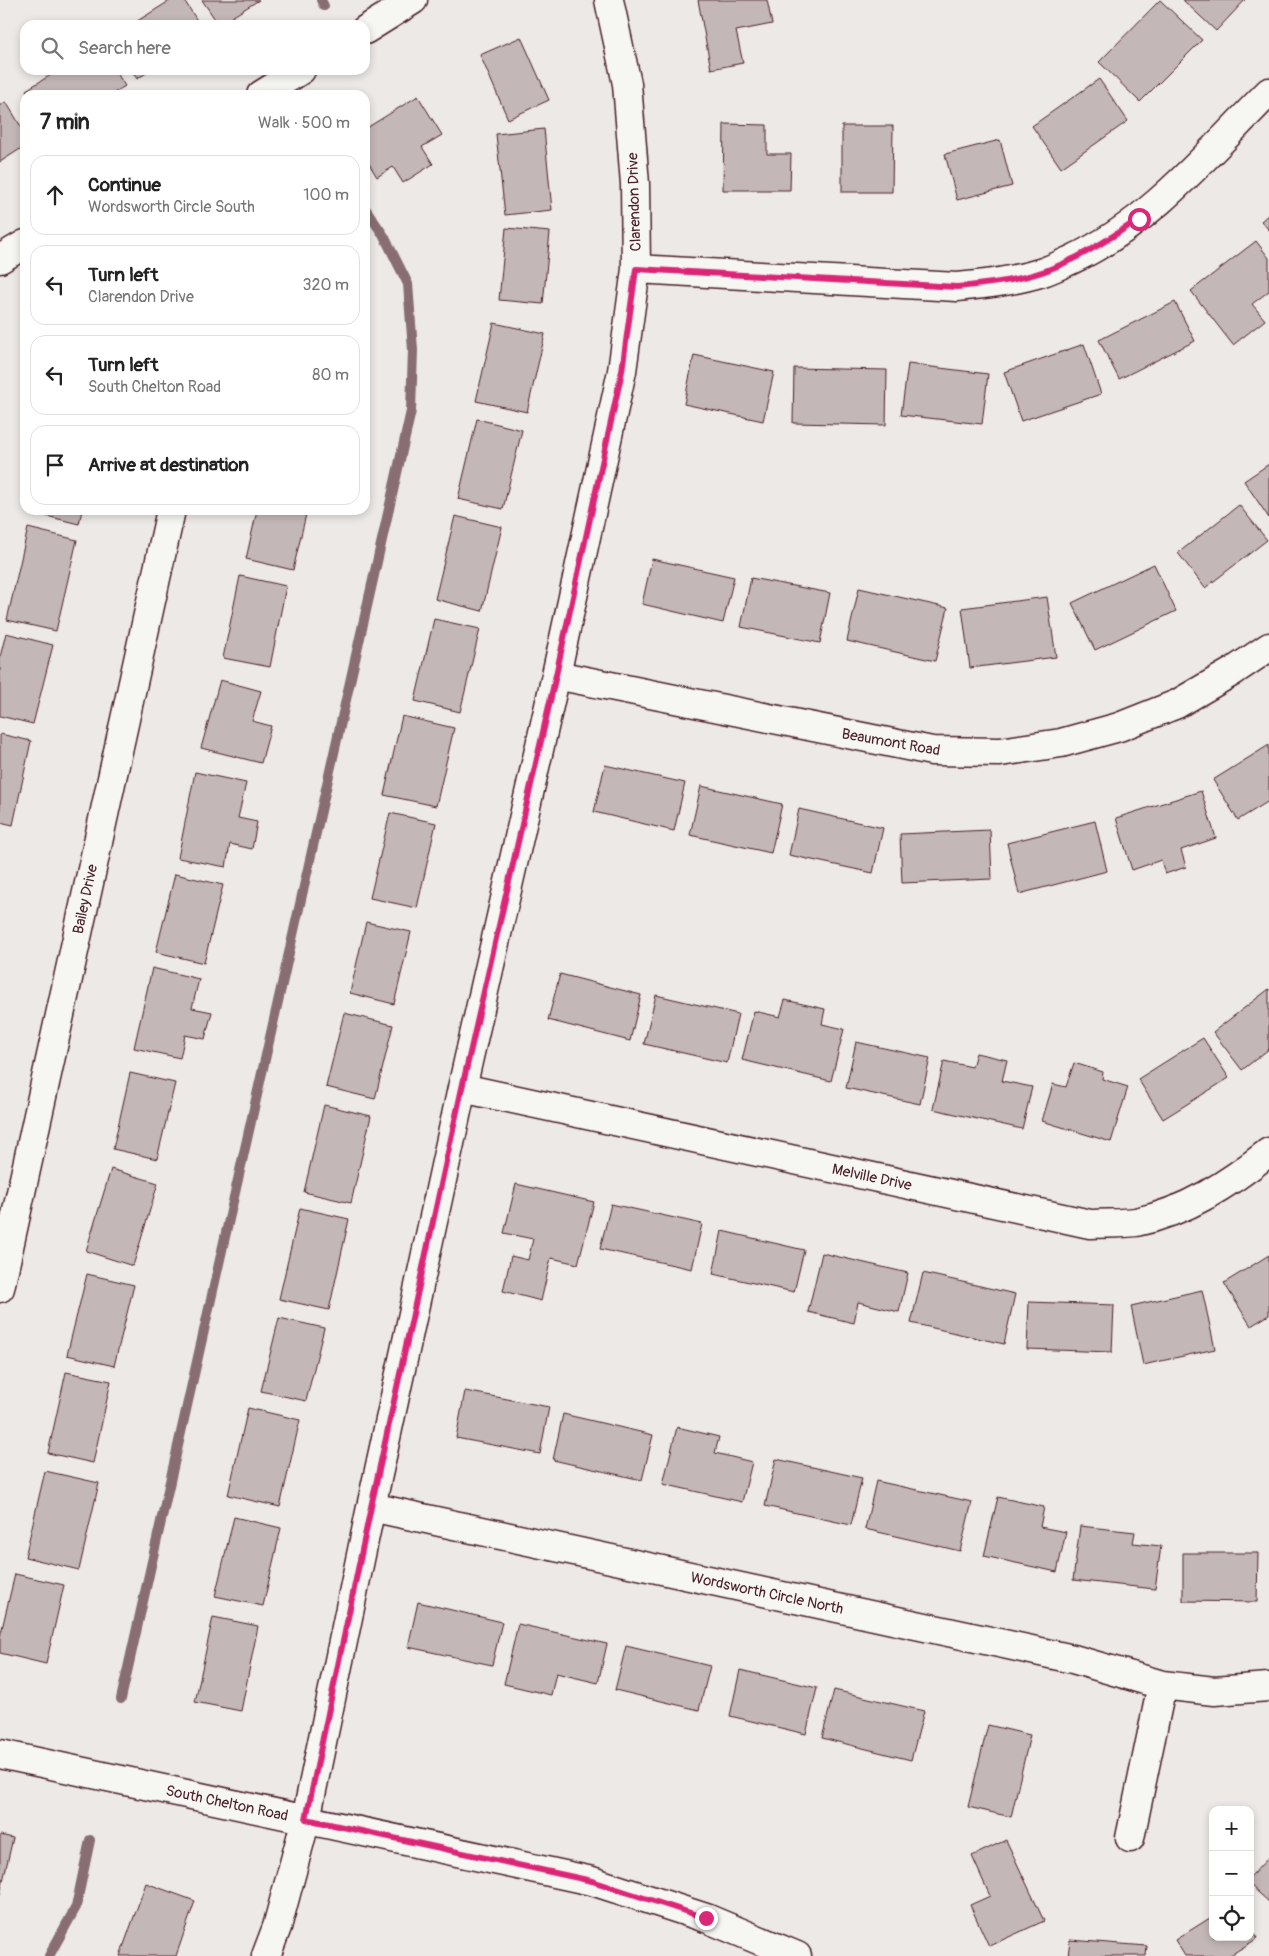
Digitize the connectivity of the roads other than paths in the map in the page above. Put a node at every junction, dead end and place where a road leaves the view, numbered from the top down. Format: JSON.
{"nodes":[{"id":1,"x":413,"y":0,"type":"edge"},
{"id":2,"x":609,"y":0,"type":"edge"},
{"id":3,"x":370,"y":27,"type":"edge"},
{"id":4,"x":293,"y":75,"type":"edge"},
{"id":5,"x":269,"y":90,"type":"edge"},
{"id":6,"x":1269,"y":92,"type":"edge"},
{"id":7,"x":20,"y":247,"type":"edge"},
{"id":8,"x":0,"y":260,"type":"edge"},
{"id":9,"x":636,"y":269,"type":"junction"},
{"id":10,"x":170,"y":515,"type":"edge"},
{"id":11,"x":1269,"y":647,"type":"edge"},
{"id":12,"x":556,"y":675,"type":"junction"},
{"id":13,"x":462,"y":1088,"type":"junction"},
{"id":14,"x":1269,"y":1152,"type":"edge"},
{"id":15,"x":0,"y":1288,"type":"edge"},
{"id":16,"x":371,"y":1507,"type":"junction"},
{"id":17,"x":1162,"y":1685,"type":"junction"},
{"id":18,"x":1269,"y":1687,"type":"edge"},
{"id":19,"x":0,"y":1754,"type":"edge"},
{"id":20,"x":306,"y":1819,"type":"junction"},
{"id":21,"x":1130,"y":1838,"type":"dead end"},
{"id":22,"x":266,"y":1956,"type":"edge"},
{"id":23,"x":797,"y":1956,"type":"edge"}],
"edges":[{"from":1,"to":3,"type":"street"},
{"from":2,"to":9,"type":"street","name":"Clarendon Drive"},
{"from":4,"to":5,"type":"street"},
{"from":6,"to":9,"type":"street"},
{"from":7,"to":8,"type":"street"},
{"from":9,"to":12,"type":"street","name":"Clarendon Drive"},
{"from":10,"to":15,"type":"street","name":"Bailey Drive"},
{"from":11,"to":12,"type":"street","name":"Beaumont Road"},
{"from":12,"to":13,"type":"street","name":"Clarendon Drive"},
{"from":13,"to":14,"type":"street","name":"Melville Drive"},
{"from":13,"to":16,"type":"street","name":"Clarendon Drive"},
{"from":16,"to":17,"type":"street","name":"Wordsworth Circle North"},
{"from":16,"to":20,"type":"street","name":"Clarendon Drive"},
{"from":17,"to":18,"type":"street","name":"Wordsworth Circle North"},
{"from":17,"to":21,"type":"street"},
{"from":19,"to":20,"type":"street","name":"South Chelton Road"},
{"from":20,"to":22,"type":"street","name":"Clarendon Drive"},
{"from":20,"to":23,"type":"street","name":"South Chelton Road"}]}
